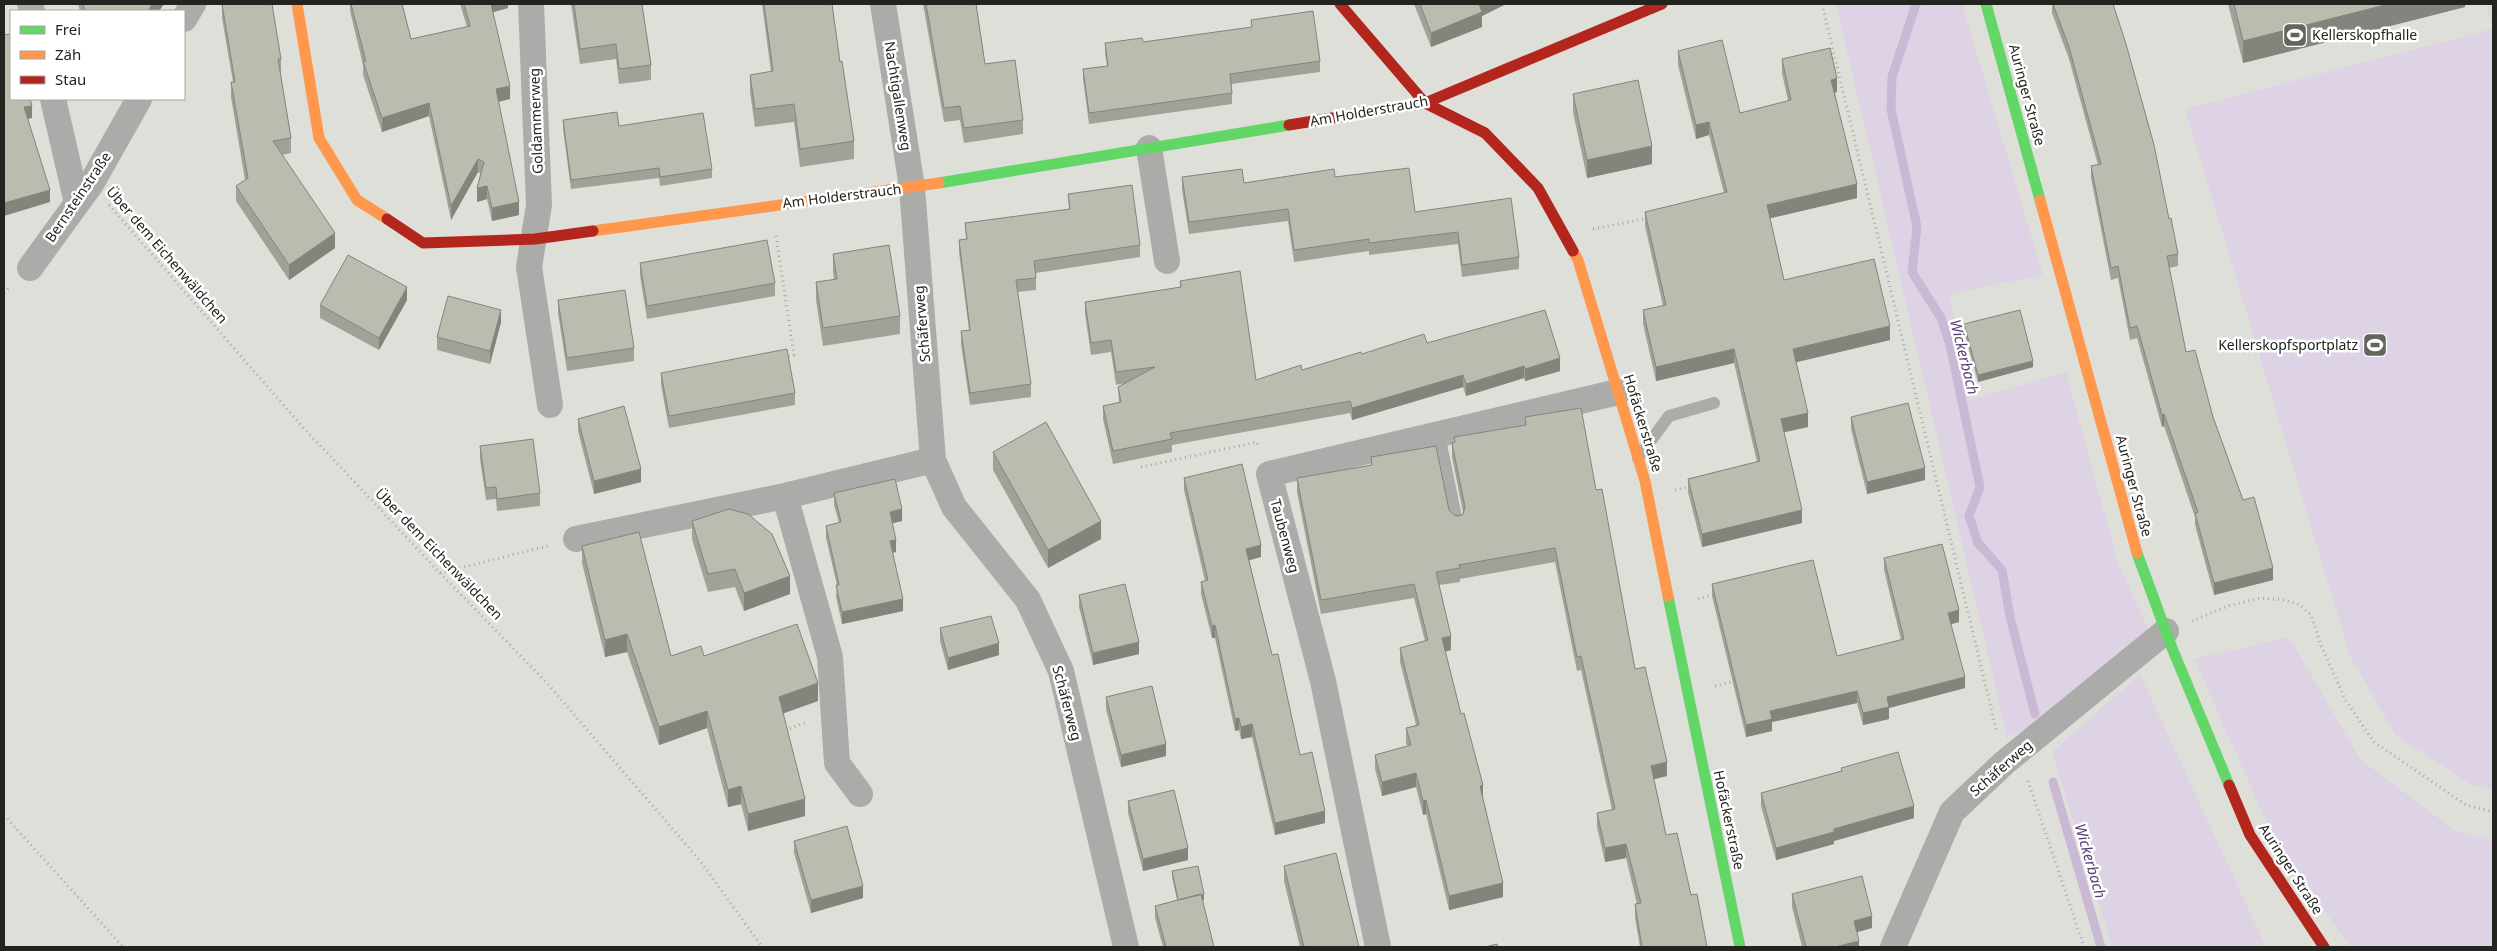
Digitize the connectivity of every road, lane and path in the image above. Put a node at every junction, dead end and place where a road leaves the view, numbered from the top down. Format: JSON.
{"nodes":[{"id":1,"x":192,"y":4,"type":"edge"},
{"id":2,"x":297,"y":4,"type":"edge"},
{"id":3,"x":531,"y":4,"type":"edge"},
{"id":4,"x":883,"y":4,"type":"edge"},
{"id":5,"x":1340,"y":4,"type":"edge"},
{"id":6,"x":1662,"y":4,"type":"edge"},
{"id":7,"x":1822,"y":4,"type":"edge"},
{"id":8,"x":1986,"y":4,"type":"edge"},
{"id":9,"x":185,"y":17,"type":"edge"},
{"id":10,"x":52,"y":100,"type":"edge"},
{"id":11,"x":138,"y":100,"type":"edge"},
{"id":12,"x":1425,"y":103,"type":"junction"},
{"id":13,"x":1149,"y":148,"type":"junction"},
{"id":14,"x":912,"y":188,"type":"junction"},
{"id":15,"x":84,"y":193,"type":"junction"},
{"id":16,"x":772,"y":205,"type":"junction"},
{"id":17,"x":1657,"y":216,"type":"edge"},
{"id":18,"x":1563,"y":235,"type":"junction"},
{"id":19,"x":534,"y":239,"type":"junction"},
{"id":20,"x":1167,"y":261,"type":"dead end"},
{"id":21,"x":30,"y":268,"type":"dead end"},
{"id":22,"x":784,"y":357,"type":"edge"},
{"id":23,"x":1618,"y":392,"type":"junction"},
{"id":24,"x":1714,"y":403,"type":"dead end"},
{"id":25,"x":550,"y":404,"type":"dead end"},
{"id":26,"x":1439,"y":434,"type":"junction"},
{"id":27,"x":1256,"y":442,"type":"dead end"},
{"id":28,"x":1638,"y":458,"type":"junction"},
{"id":29,"x":933,"y":460,"type":"junction"},
{"id":30,"x":1140,"y":467,"type":"dead end"},
{"id":31,"x":1694,"y":486,"type":"edge"},
{"id":32,"x":784,"y":496,"type":"junction"},
{"id":33,"x":1648,"y":496,"type":"junction"},
{"id":34,"x":1458,"y":522,"type":"edge"},
{"id":35,"x":576,"y":539,"type":"joint"},
{"id":36,"x":440,"y":573,"type":"junction"},
{"id":37,"x":1717,"y":593,"type":"edge"},
{"id":38,"x":1670,"y":606,"type":"junction"},
{"id":39,"x":2166,"y":631,"type":"junction"},
{"id":40,"x":1744,"y":680,"type":"edge"},
{"id":41,"x":1688,"y":693,"type":"junction"},
{"id":42,"x":834,"y":713,"type":"junction"},
{"id":43,"x":778,"y":732,"type":"edge"},
{"id":44,"x":2011,"y":757,"type":"junction"},
{"id":45,"x":860,"y":794,"type":"dead end"},
{"id":46,"x":2493,"y":812,"type":"edge"},
{"id":47,"x":4,"y":815,"type":"edge"},
{"id":48,"x":123,"y":947,"type":"edge"},
{"id":49,"x":762,"y":947,"type":"edge"},
{"id":50,"x":1126,"y":947,"type":"edge"},
{"id":51,"x":1378,"y":947,"type":"edge"},
{"id":52,"x":1740,"y":947,"type":"edge"},
{"id":53,"x":1893,"y":947,"type":"edge"},
{"id":54,"x":2084,"y":947,"type":"edge"},
{"id":55,"x":2324,"y":947,"type":"edge"}],
"edges":[{"from":1,"to":9,"type":"street"},
{"from":2,"to":19,"type":"street","name":"Am Holderstrauch"},
{"from":3,"to":19,"type":"street","name":"Goldammerweg"},
{"from":4,"to":14,"type":"street","name":"Nachtigallenweg"},
{"from":5,"to":12,"type":"street","name":"Hofäckerstraße"},
{"from":6,"to":12,"type":"street","name":"Am Holderstrauch"},
{"from":7,"to":44,"type":"path"},
{"from":8,"to":39,"type":"street","name":"Auringer Straße"},
{"from":10,"to":15,"type":"street"},
{"from":11,"to":15,"type":"street","name":"Bernsteinstraße"},
{"from":12,"to":13,"type":"street","name":"Am Holderstrauch"},
{"from":12,"to":18,"type":"street","name":"Hofäckerstraße"},
{"from":13,"to":14,"type":"street","name":"Am Holderstrauch"},
{"from":13,"to":20,"type":"street"},
{"from":14,"to":16,"type":"street","name":"Am Holderstrauch"},
{"from":14,"to":29,"type":"street","name":"Schäferweg"},
{"from":15,"to":21,"type":"street","name":"Bernsteinstraße"},
{"from":15,"to":36,"type":"path","name":"Über dem Eichenwäldchen"},
{"from":16,"to":19,"type":"street","name":"Am Holderstrauch"},
{"from":16,"to":22,"type":"path"},
{"from":17,"to":18,"type":"path"},
{"from":18,"to":23,"type":"street","name":"Hofäckerstraße"},
{"from":19,"to":25,"type":"street"},
{"from":23,"to":26,"type":"street","name":"Taubenweg"},
{"from":23,"to":28,"type":"street","name":"Hofäckerstraße"},
{"from":24,"to":28,"type":"lane"},
{"from":26,"to":34,"type":"lane"},
{"from":26,"to":51,"type":"street","name":"Taubenweg"},
{"from":27,"to":30,"type":"path"},
{"from":28,"to":33,"type":"street","name":"Hofäckerstraße"},
{"from":29,"to":32,"type":"street"},
{"from":29,"to":50,"type":"street","name":"Schäferweg"},
{"from":31,"to":33,"type":"path"},
{"from":32,"to":35,"type":"street"},
{"from":32,"to":42,"type":"street"},
{"from":33,"to":38,"type":"street","name":"Hofäckerstraße"},
{"from":35,"to":36,"type":"path"},
{"from":36,"to":49,"type":"path","name":"Über dem Eichenwäldchen"},
{"from":37,"to":38,"type":"path"},
{"from":38,"to":41,"type":"street","name":"Hofäckerstraße"},
{"from":39,"to":44,"type":"street","name":"Schäferweg"},
{"from":39,"to":46,"type":"path"},
{"from":39,"to":55,"type":"street","name":"Auringer Straße"},
{"from":40,"to":41,"type":"path"},
{"from":41,"to":52,"type":"street","name":"Hofäckerstraße"},
{"from":42,"to":43,"type":"path"},
{"from":42,"to":45,"type":"street"},
{"from":44,"to":53,"type":"street","name":"Schäferweg"},
{"from":44,"to":54,"type":"path"},
{"from":47,"to":48,"type":"path"}]}
